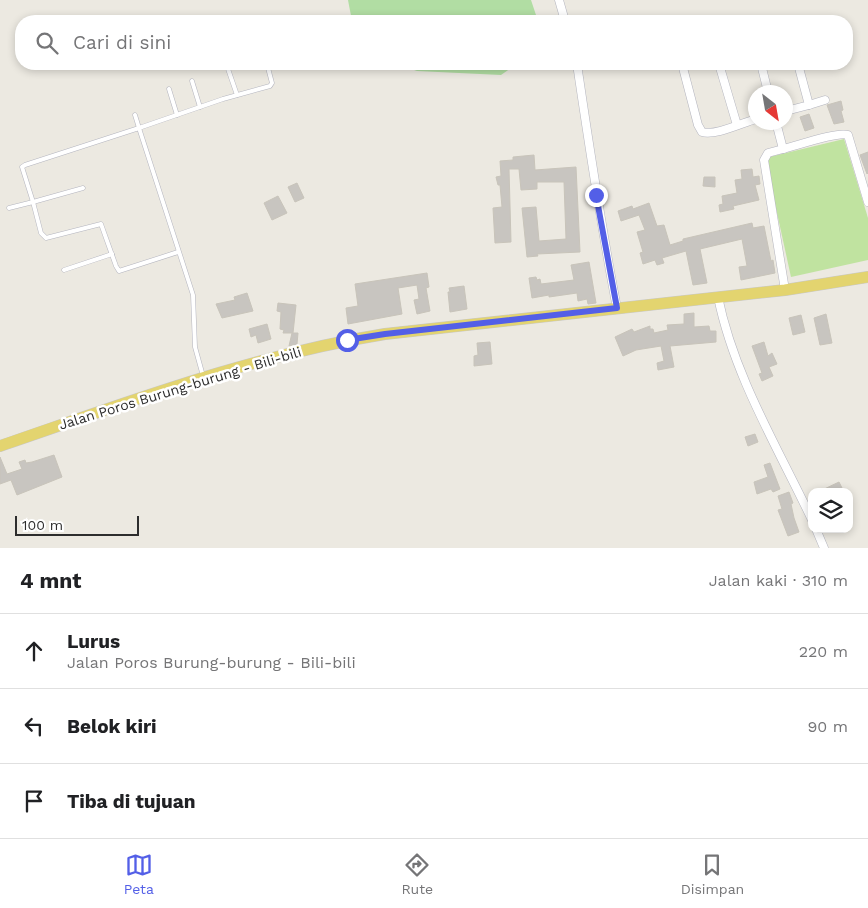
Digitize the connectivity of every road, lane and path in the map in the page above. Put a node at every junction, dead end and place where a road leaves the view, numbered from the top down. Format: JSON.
{"nodes":[{"id":1,"x":559,"y":0,"type":"edge"},
{"id":2,"x":563,"y":15,"type":"edge"},
{"id":3,"x":229,"y":70,"type":"edge"},
{"id":4,"x":269,"y":70,"type":"edge"},
{"id":5,"x":578,"y":70,"type":"edge"},
{"id":6,"x":684,"y":70,"type":"edge"},
{"id":7,"x":721,"y":70,"type":"edge"},
{"id":8,"x":762,"y":70,"type":"edge"},
{"id":9,"x":800,"y":70,"type":"edge"},
{"id":10,"x":192,"y":81,"type":"dead end"},
{"id":11,"x":766,"y":85,"type":"edge"},
{"id":12,"x":169,"y":89,"type":"dead end"},
{"id":13,"x":237,"y":95,"type":"junction"},
{"id":14,"x":825,"y":100,"type":"dead end"},
{"id":15,"x":809,"y":105,"type":"junction"},
{"id":16,"x":200,"y":107,"type":"junction"},
{"id":17,"x":793,"y":109,"type":"edge"},
{"id":18,"x":177,"y":114,"type":"junction"},
{"id":19,"x":135,"y":115,"type":"dead end"},
{"id":20,"x":748,"y":122,"type":"edge"},
{"id":21,"x":737,"y":125,"type":"junction"},
{"id":22,"x":139,"y":128,"type":"junction"},
{"id":23,"x":778,"y":130,"type":"edge"},
{"id":24,"x":783,"y":148,"type":"junction"},
{"id":25,"x":82,"y":188,"type":"dead end"},
{"id":26,"x":33,"y":202,"type":"junction"},
{"id":27,"x":868,"y":202,"type":"edge"},
{"id":28,"x":9,"y":208,"type":"dead end"},
{"id":29,"x":178,"y":252,"type":"junction"},
{"id":30,"x":112,"y":254,"type":"junction"},
{"id":31,"x":64,"y":270,"type":"dead end"},
{"id":32,"x":868,"y":277,"type":"edge"},
{"id":33,"x":785,"y":290,"type":"junction"},
{"id":34,"x":718,"y":297,"type":"junction"},
{"id":35,"x":617,"y":308,"type":"junction"},
{"id":36,"x":204,"y":378,"type":"junction"},
{"id":37,"x":0,"y":446,"type":"edge"},
{"id":38,"x":808,"y":512,"type":"edge"},
{"id":39,"x":818,"y":533,"type":"edge"},
{"id":40,"x":824,"y":548,"type":"edge"}],
"edges":[{"from":1,"to":2,"type":"street"},
{"from":3,"to":13,"type":"lane"},
{"from":4,"to":13,"type":"lane"},
{"from":5,"to":35,"type":"street"},
{"from":6,"to":21,"type":"street"},
{"from":7,"to":21,"type":"street"},
{"from":8,"to":11,"type":"street"},
{"from":9,"to":15,"type":"street"},
{"from":10,"to":16,"type":"lane"},
{"from":12,"to":18,"type":"lane"},
{"from":13,"to":16,"type":"lane"},
{"from":14,"to":15,"type":"street"},
{"from":15,"to":17,"type":"street"},
{"from":16,"to":18,"type":"lane"},
{"from":18,"to":22,"type":"lane"},
{"from":19,"to":22,"type":"lane"},
{"from":20,"to":21,"type":"street"},
{"from":22,"to":26,"type":"lane"},
{"from":22,"to":29,"type":"lane"},
{"from":23,"to":24,"type":"street"},
{"from":24,"to":27,"type":"street"},
{"from":24,"to":33,"type":"street"},
{"from":25,"to":26,"type":"lane"},
{"from":26,"to":28,"type":"lane"},
{"from":26,"to":30,"type":"lane"},
{"from":29,"to":30,"type":"lane"},
{"from":29,"to":36,"type":"lane"},
{"from":30,"to":31,"type":"lane"},
{"from":32,"to":33,"type":"main road","name":"Jalan Poros Burung-burung - Bili-bili"},
{"from":33,"to":34,"type":"main road","name":"Jalan Poros Burung-burung - Bili-bili"},
{"from":34,"to":35,"type":"main road","name":"Jalan Poros Burung-burung - Bili-bili"},
{"from":34,"to":38,"type":"street"},
{"from":35,"to":36,"type":"main road","name":"Jalan Poros Burung-burung - Bili-bili"},
{"from":36,"to":37,"type":"main road","name":"Jalan Poros Burung-burung - Bili-bili"},
{"from":39,"to":40,"type":"street"}]}
